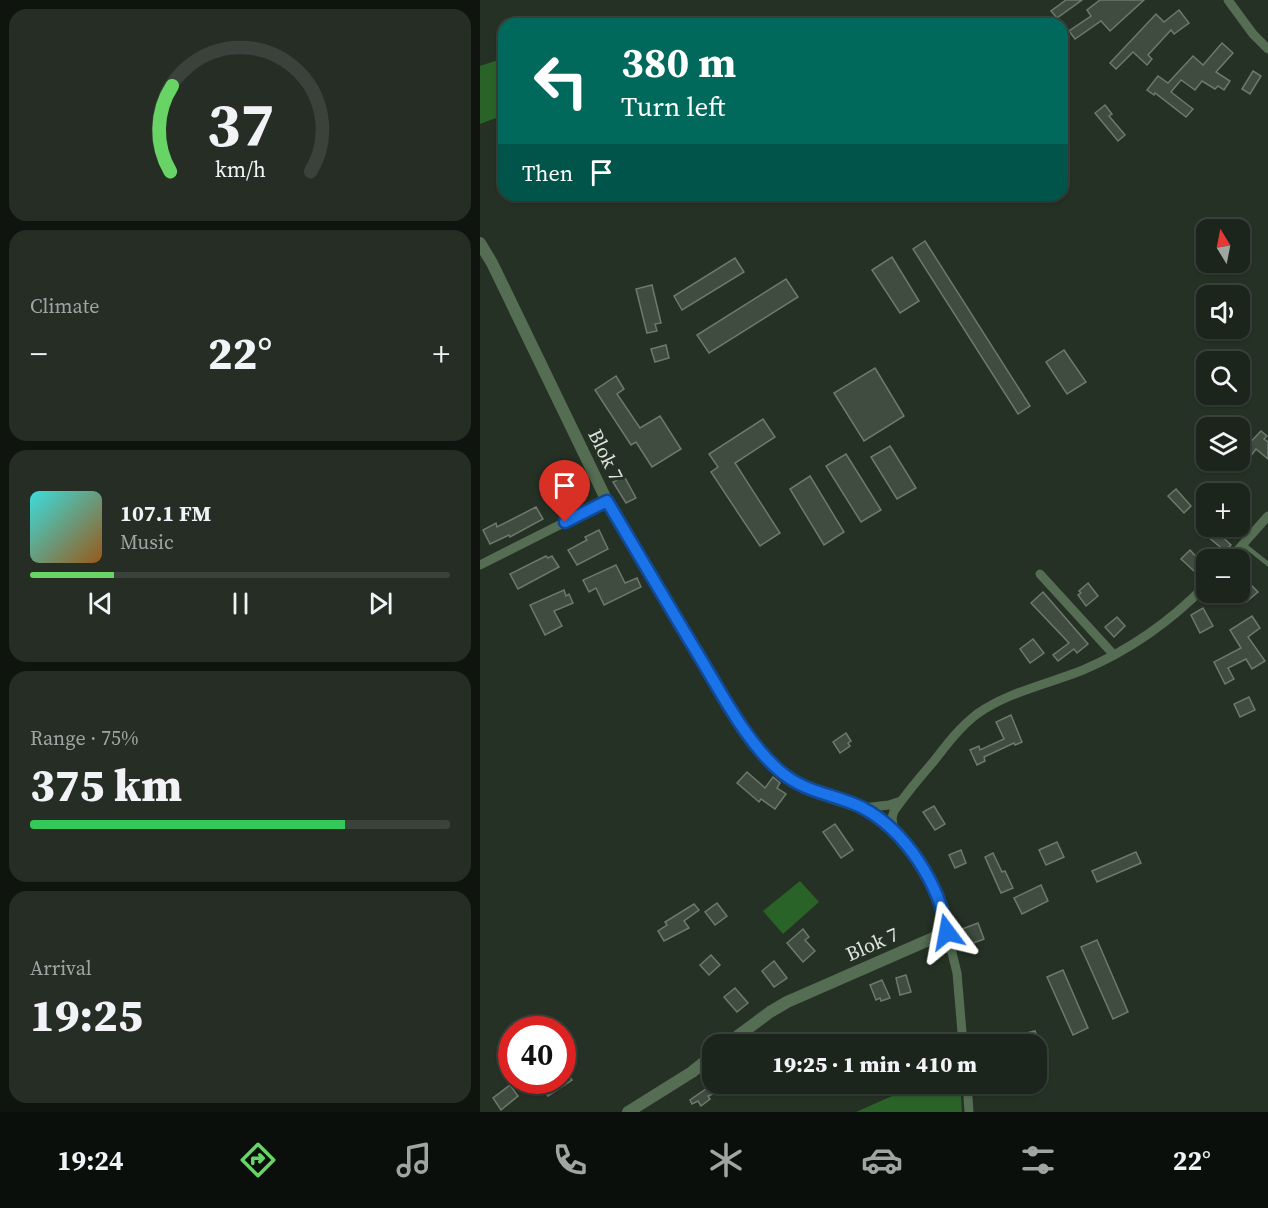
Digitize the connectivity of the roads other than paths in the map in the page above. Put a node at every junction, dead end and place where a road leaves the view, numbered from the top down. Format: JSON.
{"nodes":[{"id":1,"x":1228,"y":0,"type":"edge"},
{"id":2,"x":1268,"y":49,"type":"edge"},
{"id":3,"x":480,"y":243,"type":"edge"},
{"id":4,"x":607,"y":501,"type":"junction"},
{"id":5,"x":1268,"y":516,"type":"edge"},
{"id":6,"x":1243,"y":544,"type":"junction"},
{"id":7,"x":1239,"y":549,"type":"edge"},
{"id":8,"x":1268,"y":564,"type":"edge"},
{"id":9,"x":480,"y":565,"type":"edge"},
{"id":10,"x":1040,"y":574,"type":"dead end"},
{"id":11,"x":1196,"y":595,"type":"edge"},
{"id":12,"x":1114,"y":655,"type":"junction"},
{"id":13,"x":901,"y":801,"type":"junction"},
{"id":14,"x":863,"y":808,"type":"junction"},
{"id":15,"x":894,"y":831,"type":"junction"},
{"id":16,"x":947,"y":932,"type":"junction"},
{"id":17,"x":740,"y":1034,"type":"edge"},
{"id":18,"x":962,"y":1034,"type":"edge"},
{"id":19,"x":702,"y":1064,"type":"edge"},
{"id":20,"x":968,"y":1094,"type":"edge"},
{"id":21,"x":628,"y":1112,"type":"edge"},
{"id":22,"x":969,"y":1112,"type":"edge"}],
"edges":[{"from":1,"to":2,"type":"street"},
{"from":3,"to":4,"type":"street","name":"Blok 7"},
{"from":4,"to":9,"type":"street"},
{"from":4,"to":14,"type":"street","name":"Blok 7"},
{"from":5,"to":6,"type":"street"},
{"from":6,"to":7,"type":"street"},
{"from":6,"to":8,"type":"lane"},
{"from":10,"to":12,"type":"street"},
{"from":11,"to":12,"type":"street"},
{"from":12,"to":13,"type":"street"},
{"from":13,"to":14,"type":"street"},
{"from":13,"to":15,"type":"street"},
{"from":14,"to":15,"type":"street","name":"Blok 7"},
{"from":15,"to":16,"type":"street","name":"Blok 7"},
{"from":16,"to":17,"type":"street","name":"Blok 7"},
{"from":16,"to":18,"type":"street"},
{"from":19,"to":21,"type":"street"},
{"from":20,"to":22,"type":"street"}]}
